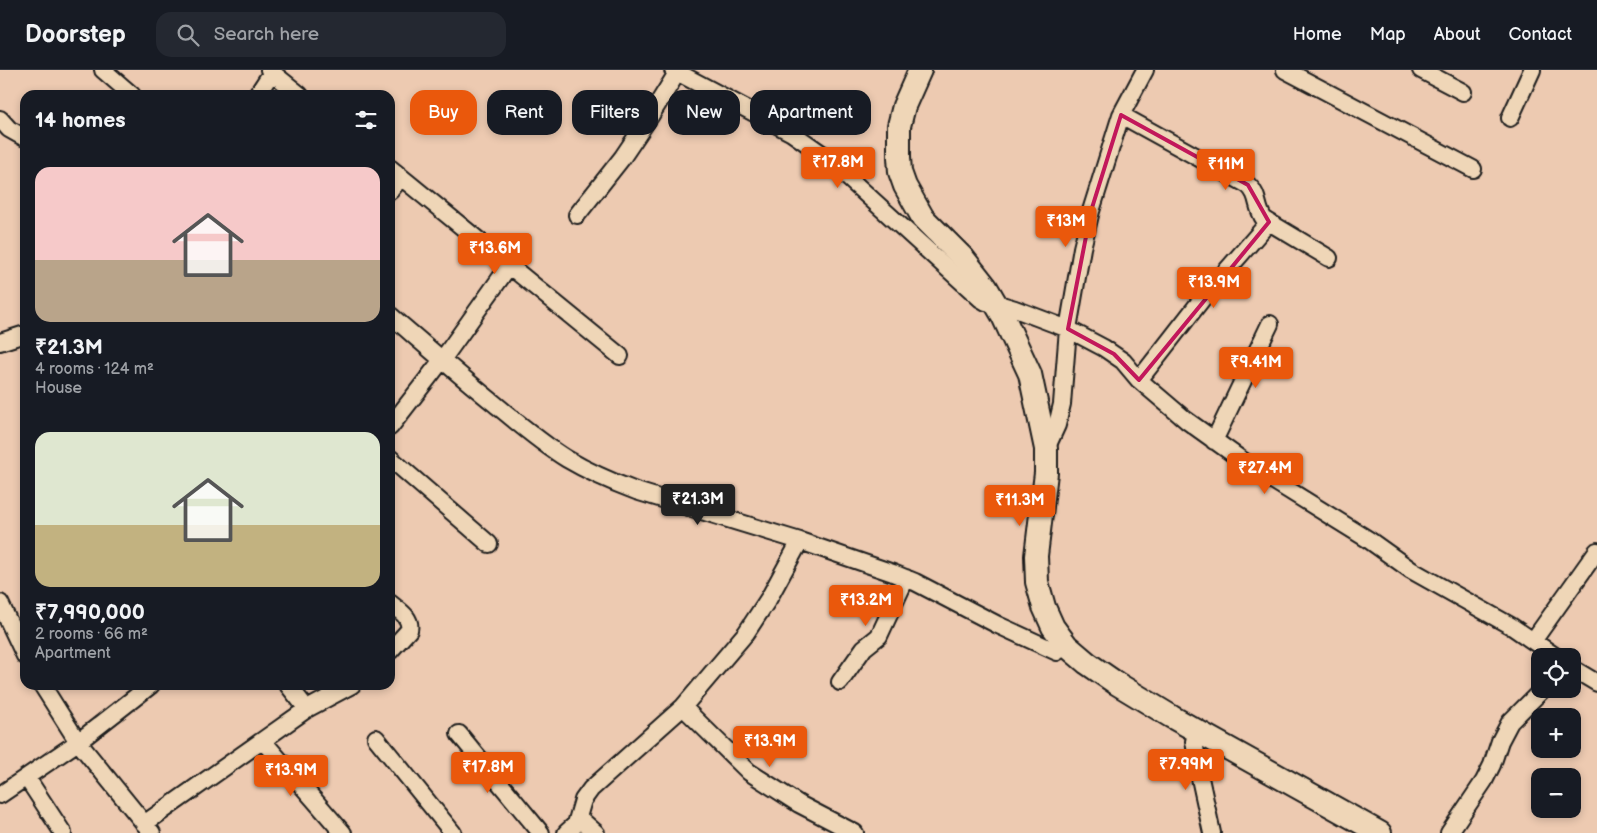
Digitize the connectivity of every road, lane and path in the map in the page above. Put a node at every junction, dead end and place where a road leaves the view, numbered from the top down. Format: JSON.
{"nodes":[{"id":1,"x":103,"y":70,"type":"edge"},
{"id":2,"x":905,"y":70,"type":"edge"},
{"id":3,"x":920,"y":70,"type":"edge"},
{"id":4,"x":1145,"y":70,"type":"edge"},
{"id":5,"x":1285,"y":70,"type":"edge"},
{"id":6,"x":1421,"y":70,"type":"edge"},
{"id":7,"x":1532,"y":70,"type":"edge"},
{"id":8,"x":271,"y":71,"type":"edge"},
{"id":9,"x":675,"y":71,"type":"edge"},
{"id":10,"x":126,"y":90,"type":"edge"},
{"id":11,"x":260,"y":90,"type":"edge"},
{"id":12,"x":294,"y":90,"type":"edge"},
{"id":13,"x":1463,"y":92,"type":"dead end"},
{"id":14,"x":1121,"y":115,"type":"junction"},
{"id":15,"x":1510,"y":118,"type":"dead end"},
{"id":16,"x":0,"y":119,"type":"edge"},
{"id":17,"x":20,"y":135,"type":"edge"},
{"id":18,"x":1473,"y":169,"type":"dead end"},
{"id":19,"x":396,"y":173,"type":"edge"},
{"id":20,"x":576,"y":215,"type":"dead end"},
{"id":21,"x":1268,"y":222,"type":"junction"},
{"id":22,"x":1329,"y":258,"type":"dead end"},
{"id":23,"x":509,"y":266,"type":"junction"},
{"id":24,"x":991,"y":302,"type":"junction"},
{"id":25,"x":395,"y":319,"type":"edge"},
{"id":26,"x":1270,"y":324,"type":"dead end"},
{"id":27,"x":1068,"y":329,"type":"junction"},
{"id":28,"x":20,"y":336,"type":"edge"},
{"id":29,"x":0,"y":342,"type":"edge"},
{"id":30,"x":620,"y":356,"type":"dead end"},
{"id":31,"x":442,"y":360,"type":"junction"},
{"id":32,"x":1140,"y":380,"type":"junction"},
{"id":33,"x":395,"y":421,"type":"edge"},
{"id":34,"x":1214,"y":441,"type":"junction"},
{"id":35,"x":1041,"y":451,"type":"junction"},
{"id":36,"x":395,"y":462,"type":"edge"},
{"id":37,"x":800,"y":541,"type":"junction"},
{"id":38,"x":489,"y":544,"type":"dead end"},
{"id":39,"x":1597,"y":551,"type":"edge"},
{"id":40,"x":906,"y":578,"type":"junction"},
{"id":41,"x":0,"y":603,"type":"edge"},
{"id":42,"x":395,"y":607,"type":"edge"},
{"id":43,"x":1533,"y":641,"type":"junction"},
{"id":44,"x":20,"y":645,"type":"edge"},
{"id":45,"x":395,"y":645,"type":"edge"},
{"id":46,"x":1543,"y":648,"type":"edge"},
{"id":47,"x":1057,"y":652,"type":"junction"},
{"id":48,"x":1581,"y":673,"type":"edge"},
{"id":49,"x":840,"y":682,"type":"dead end"},
{"id":50,"x":1597,"y":683,"type":"edge"},
{"id":51,"x":45,"y":690,"type":"edge"},
{"id":52,"x":145,"y":690,"type":"edge"},
{"id":53,"x":292,"y":690,"type":"edge"},
{"id":54,"x":343,"y":690,"type":"edge"},
{"id":55,"x":1534,"y":698,"type":"edge"},
{"id":56,"x":683,"y":707,"type":"junction"},
{"id":57,"x":307,"y":709,"type":"junction"},
{"id":58,"x":459,"y":734,"type":"dead end"},
{"id":59,"x":376,"y":738,"type":"dead end"},
{"id":60,"x":263,"y":741,"type":"junction"},
{"id":61,"x":1194,"y":741,"type":"junction"},
{"id":62,"x":78,"y":742,"type":"junction"},
{"id":63,"x":27,"y":778,"type":"junction"},
{"id":64,"x":0,"y":795,"type":"edge"},
{"id":65,"x":578,"y":817,"type":"junction"},
{"id":66,"x":148,"y":828,"type":"edge"},
{"id":67,"x":63,"y":833,"type":"edge"},
{"id":68,"x":343,"y":833,"type":"edge"},
{"id":69,"x":453,"y":833,"type":"edge"},
{"id":70,"x":541,"y":833,"type":"edge"},
{"id":71,"x":566,"y":833,"type":"edge"},
{"id":72,"x":596,"y":833,"type":"edge"},
{"id":73,"x":855,"y":833,"type":"edge"},
{"id":74,"x":1212,"y":833,"type":"edge"},
{"id":75,"x":1358,"y":833,"type":"edge"},
{"id":76,"x":1380,"y":833,"type":"edge"},
{"id":77,"x":1449,"y":833,"type":"edge"}],
"edges":[{"from":1,"to":10,"type":"street"},
{"from":2,"to":24,"type":"main road"},
{"from":3,"to":24,"type":"main road"},
{"from":4,"to":14,"type":"street"},
{"from":5,"to":18,"type":"street"},
{"from":6,"to":13,"type":"street"},
{"from":7,"to":15,"type":"street"},
{"from":8,"to":11,"type":"street"},
{"from":8,"to":12,"type":"street"},
{"from":9,"to":20,"type":"street"},
{"from":9,"to":24,"type":"street"},
{"from":14,"to":21,"type":"street"},
{"from":14,"to":27,"type":"street"},
{"from":16,"to":17,"type":"street"},
{"from":19,"to":23,"type":"street"},
{"from":21,"to":22,"type":"street"},
{"from":21,"to":32,"type":"street"},
{"from":23,"to":30,"type":"street"},
{"from":23,"to":31,"type":"street"},
{"from":24,"to":27,"type":"street"},
{"from":24,"to":35,"type":"main road"},
{"from":25,"to":31,"type":"street"},
{"from":26,"to":34,"type":"street"},
{"from":27,"to":32,"type":"street"},
{"from":27,"to":35,"type":"street"},
{"from":28,"to":29,"type":"street"},
{"from":31,"to":33,"type":"street"},
{"from":31,"to":37,"type":"street"},
{"from":32,"to":34,"type":"street"},
{"from":34,"to":43,"type":"street"},
{"from":35,"to":47,"type":"main road"},
{"from":35,"to":76,"type":"main road"},
{"from":36,"to":38,"type":"street"},
{"from":37,"to":40,"type":"street"},
{"from":37,"to":56,"type":"street"},
{"from":39,"to":43,"type":"street"},
{"from":40,"to":47,"type":"street"},
{"from":40,"to":49,"type":"street"},
{"from":41,"to":44,"type":"street"},
{"from":42,"to":45,"type":"street"},
{"from":43,"to":46,"type":"street"},
{"from":47,"to":61,"type":"main road"},
{"from":48,"to":50,"type":"street"},
{"from":51,"to":62,"type":"street"},
{"from":52,"to":62,"type":"street"},
{"from":53,"to":57,"type":"street"},
{"from":54,"to":57,"type":"street"},
{"from":55,"to":77,"type":"street"},
{"from":56,"to":65,"type":"street"},
{"from":56,"to":73,"type":"street"},
{"from":57,"to":60,"type":"street"},
{"from":58,"to":70,"type":"street"},
{"from":59,"to":69,"type":"street"},
{"from":60,"to":66,"type":"street"},
{"from":60,"to":68,"type":"street"},
{"from":61,"to":74,"type":"street"},
{"from":61,"to":75,"type":"main road"},
{"from":62,"to":63,"type":"street"},
{"from":62,"to":66,"type":"street"},
{"from":63,"to":64,"type":"street"},
{"from":63,"to":67,"type":"street"},
{"from":65,"to":71,"type":"street"},
{"from":65,"to":72,"type":"street"}]}
